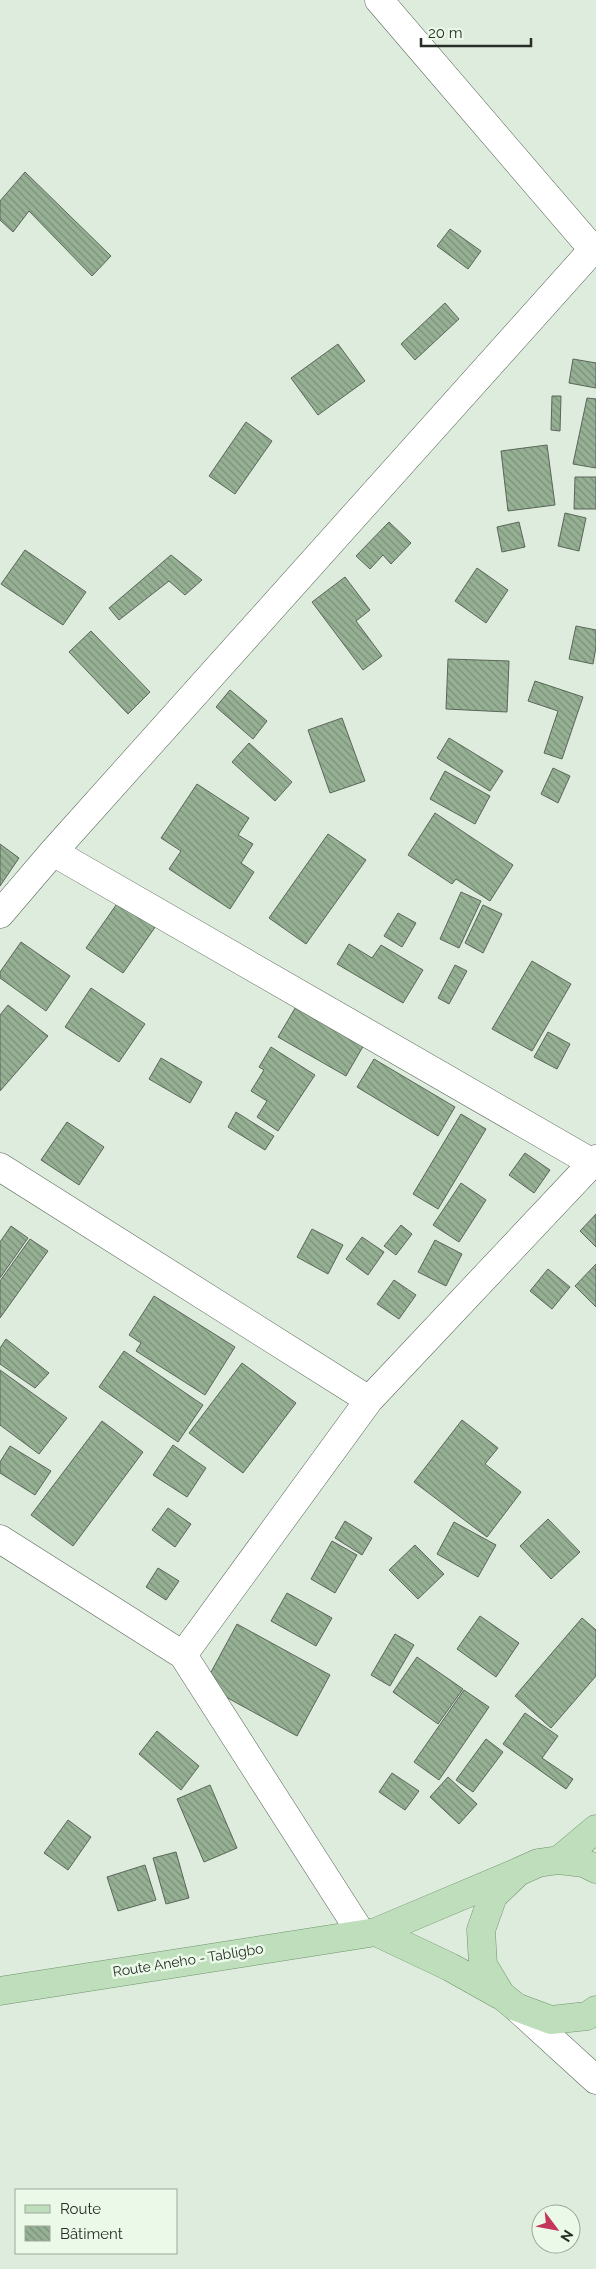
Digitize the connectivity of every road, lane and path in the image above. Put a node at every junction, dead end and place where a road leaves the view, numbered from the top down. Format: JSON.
{"nodes":[{"id":1,"x":379,"y":0,"type":"edge"},
{"id":2,"x":595,"y":250,"type":"edge"},
{"id":3,"x":53,"y":852,"type":"junction"},
{"id":4,"x":0,"y":914,"type":"edge"},
{"id":5,"x":595,"y":1162,"type":"edge"},
{"id":6,"x":0,"y":1167,"type":"edge"},
{"id":7,"x":369,"y":1400,"type":"junction"},
{"id":8,"x":0,"y":1539,"type":"edge"},
{"id":9,"x":183,"y":1656,"type":"junction"},
{"id":10,"x":596,"y":1829,"type":"edge"},
{"id":11,"x":559,"y":1860,"type":"junction"},
{"id":12,"x":596,"y":1869,"type":"edge"},
{"id":13,"x":518,"y":1872,"type":"junction"},
{"id":14,"x":368,"y":1932,"type":"junction"},
{"id":15,"x":0,"y":1991,"type":"edge"},
{"id":16,"x":509,"y":2001,"type":"junction"},
{"id":17,"x":596,"y":2010,"type":"edge"},
{"id":18,"x":596,"y":2080,"type":"edge"}],
"edges":[{"from":1,"to":2,"type":"street"},
{"from":2,"to":3,"type":"street"},
{"from":3,"to":4,"type":"street"},
{"from":3,"to":5,"type":"street"},
{"from":5,"to":7,"type":"street"},
{"from":6,"to":7,"type":"street"},
{"from":7,"to":9,"type":"street"},
{"from":8,"to":9,"type":"street"},
{"from":9,"to":14,"type":"street"},
{"from":10,"to":11,"type":"main road"},
{"from":11,"to":12,"type":"main road"},
{"from":11,"to":13,"type":"main road","name":"Route Aneho - Tabligbo"},
{"from":13,"to":14,"type":"main road","name":"Route Aneho - Tabligbo"},
{"from":13,"to":16,"type":"main road"},
{"from":14,"to":15,"type":"main road","name":"Route Aneho - Tabligbo"},
{"from":14,"to":16,"type":"main road"},
{"from":16,"to":17,"type":"main road"},
{"from":16,"to":18,"type":"street"}]}
